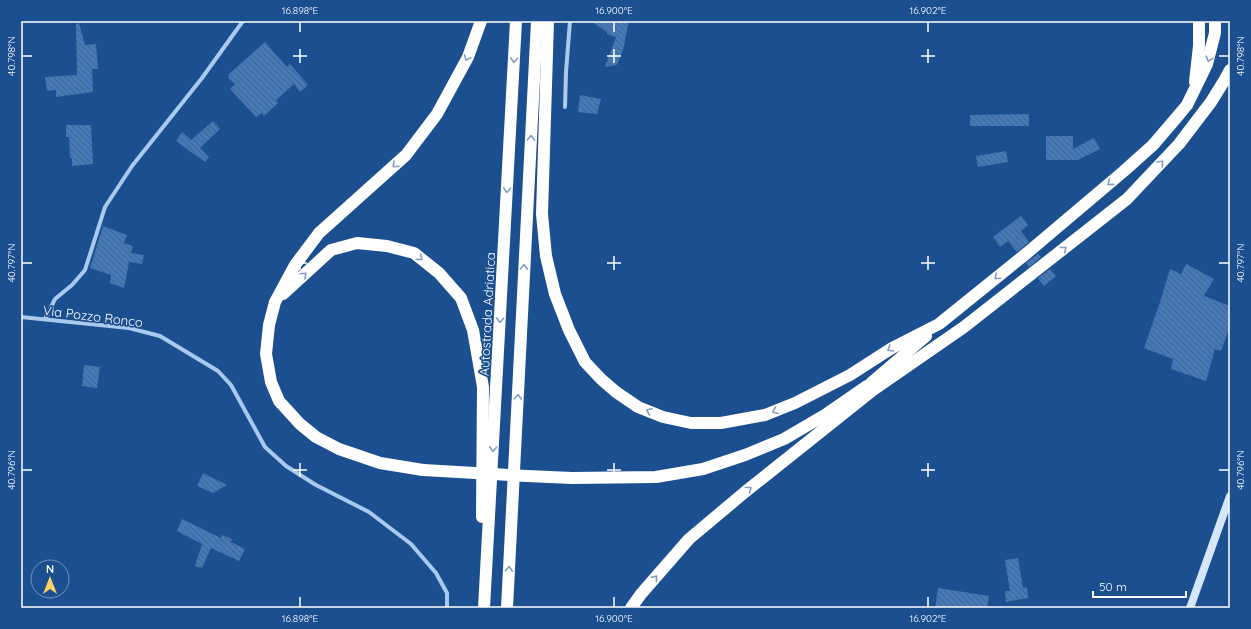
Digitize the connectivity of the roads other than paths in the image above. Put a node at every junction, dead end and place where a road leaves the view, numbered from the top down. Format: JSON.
{"nodes":[{"id":1,"x":243,"y":21,"type":"edge"},
{"id":2,"x":481,"y":21,"type":"edge"},
{"id":3,"x":516,"y":21,"type":"edge"},
{"id":4,"x":537,"y":21,"type":"edge"},
{"id":5,"x":548,"y":21,"type":"edge"},
{"id":6,"x":570,"y":21,"type":"edge"},
{"id":7,"x":1199,"y":21,"type":"edge"},
{"id":8,"x":1215,"y":21,"type":"edge"},
{"id":9,"x":1230,"y":70,"type":"edge"},
{"id":10,"x":1193,"y":93,"type":"junction"},
{"id":11,"x":566,"y":107,"type":"dead end"},
{"id":12,"x":275,"y":302,"type":"junction"},
{"id":13,"x":21,"y":317,"type":"edge"},
{"id":14,"x":45,"y":319,"type":"junction"},
{"id":15,"x":939,"y":324,"type":"junction"},
{"id":16,"x":964,"y":327,"type":"junction"},
{"id":17,"x":871,"y":383,"type":"junction"},
{"id":18,"x":1230,"y":496,"type":"edge"},
{"id":19,"x":447,"y":608,"type":"edge"},
{"id":20,"x":483,"y":608,"type":"edge"},
{"id":21,"x":507,"y":608,"type":"edge"},
{"id":22,"x":631,"y":608,"type":"edge"},
{"id":23,"x":1190,"y":608,"type":"edge"}],
"edges":[{"from":1,"to":14,"type":"street"},
{"from":2,"to":12,"type":"highway","one_way":true},
{"from":3,"to":20,"type":"highway","name":"Autostrada Adriatica","one_way":true},
{"from":21,"to":4,"type":"highway","one_way":true},
{"from":15,"to":5,"type":"highway","one_way":true},
{"from":6,"to":11,"type":"street"},
{"from":7,"to":10,"type":"highway"},
{"from":8,"to":10,"type":"highway","one_way":true},
{"from":16,"to":9,"type":"highway","one_way":true},
{"from":10,"to":15,"type":"highway","one_way":true},
{"from":12,"to":17,"type":"highway","bridge":true},
{"from":12,"to":20,"type":"highway","one_way":true},
{"from":13,"to":14,"type":"street","name":"Via Pozzo Ronco"},
{"from":14,"to":19,"type":"street","name":"Via Pozzo Ronco"},
{"from":15,"to":17,"type":"highway"},
{"from":16,"to":17,"type":"highway"},
{"from":22,"to":16,"type":"highway","one_way":true},
{"from":18,"to":23,"type":"street"}]}
